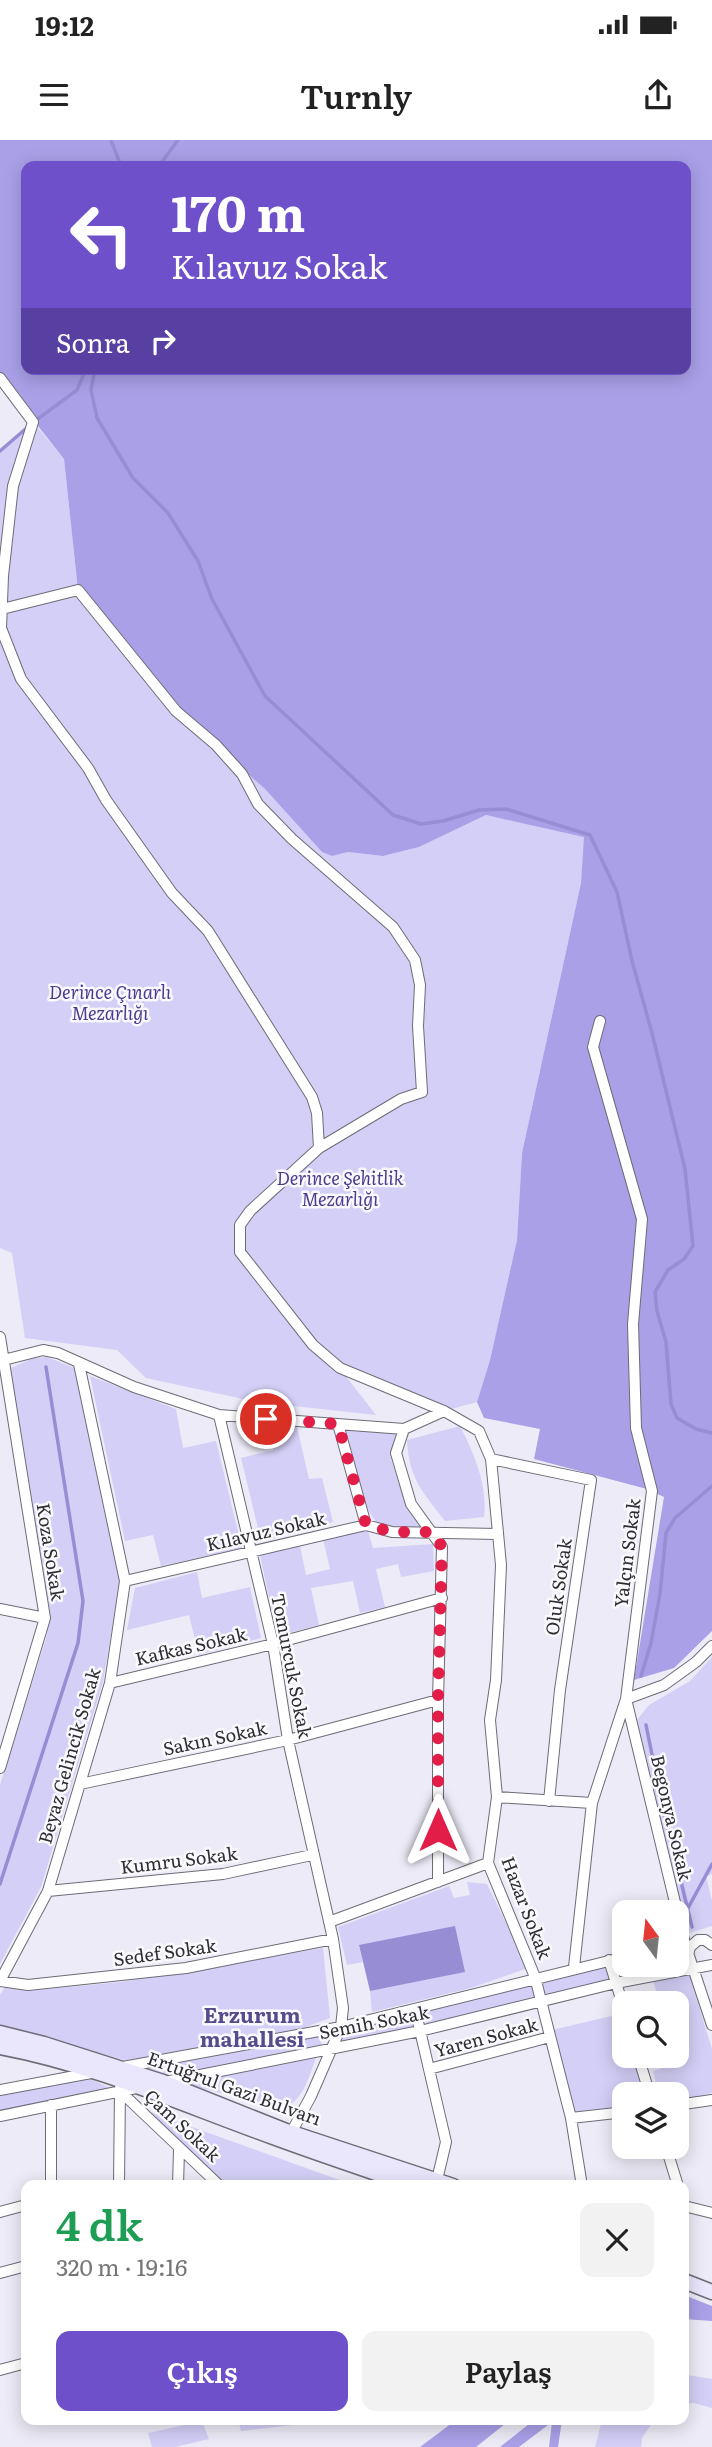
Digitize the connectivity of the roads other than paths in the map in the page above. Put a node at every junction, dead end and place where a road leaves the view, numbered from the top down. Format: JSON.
{"nodes":[{"id":1,"x":0,"y":378,"type":"edge"},
{"id":2,"x":2,"y":609,"type":"edge"},
{"id":3,"x":600,"y":1021,"type":"dead end"},
{"id":4,"x":319,"y":1148,"type":"junction"},
{"id":5,"x":0,"y":1337,"type":"edge"},
{"id":6,"x":2,"y":1361,"type":"edge"},
{"id":7,"x":79,"y":1364,"type":"junction"},
{"id":8,"x":444,"y":1411,"type":"junction"},
{"id":9,"x":219,"y":1415,"type":"junction"},
{"id":10,"x":338,"y":1424,"type":"junction"},
{"id":11,"x":404,"y":1429,"type":"junction"},
{"id":12,"x":491,"y":1459,"type":"junction"},
{"id":13,"x":366,"y":1525,"type":"junction"},
{"id":14,"x":433,"y":1532,"type":"junction"},
{"id":15,"x":498,"y":1534,"type":"junction"},
{"id":16,"x":251,"y":1552,"type":"junction"},
{"id":17,"x":125,"y":1581,"type":"junction"},
{"id":18,"x":442,"y":1598,"type":"junction"},
{"id":19,"x":0,"y":1609,"type":"edge"},
{"id":20,"x":45,"y":1618,"type":"junction"},
{"id":21,"x":273,"y":1644,"type":"junction"},
{"id":22,"x":712,"y":1646,"type":"edge"},
{"id":23,"x":110,"y":1683,"type":"junction"},
{"id":24,"x":626,"y":1699,"type":"junction"},
{"id":25,"x":438,"y":1700,"type":"junction"},
{"id":26,"x":288,"y":1740,"type":"junction"},
{"id":27,"x":0,"y":1768,"type":"edge"},
{"id":28,"x":79,"y":1784,"type":"junction"},
{"id":29,"x":497,"y":1797,"type":"junction"},
{"id":30,"x":550,"y":1801,"type":"junction"},
{"id":31,"x":593,"y":1803,"type":"junction"},
{"id":32,"x":312,"y":1855,"type":"junction"},
{"id":33,"x":488,"y":1863,"type":"junction"},
{"id":34,"x":438,"y":1882,"type":"junction"},
{"id":35,"x":48,"y":1891,"type":"junction"},
{"id":36,"x":671,"y":1900,"type":"edge"},
{"id":37,"x":329,"y":1922,"type":"junction"},
{"id":38,"x":333,"y":1939,"type":"junction"},
{"id":39,"x":698,"y":1940,"type":"junction"},
{"id":40,"x":712,"y":1940,"type":"edge"},
{"id":41,"x":690,"y":1942,"type":"edge"},
{"id":42,"x":690,"y":1947,"type":"edge"},
{"id":43,"x":690,"y":1958,"type":"edge"},
{"id":44,"x":612,"y":1959,"type":"edge"},
{"id":45,"x":609,"y":1960,"type":"junction"},
{"id":46,"x":690,"y":1961,"type":"edge"},
{"id":47,"x":710,"y":1964,"type":"edge"},
{"id":48,"x":574,"y":1967,"type":"junction"},
{"id":49,"x":692,"y":1968,"type":"junction"},
{"id":50,"x":535,"y":1977,"type":"junction"},
{"id":51,"x":0,"y":1981,"type":"edge"},
{"id":52,"x":616,"y":1983,"type":"junction"},
{"id":53,"x":618,"y":1991,"type":"edge"},
{"id":54,"x":541,"y":2001,"type":"junction"},
{"id":55,"x":415,"y":2009,"type":"junction"},
{"id":56,"x":712,"y":2025,"type":"edge"},
{"id":57,"x":341,"y":2027,"type":"junction"},
{"id":58,"x":420,"y":2031,"type":"junction"},
{"id":59,"x":0,"y":2033,"type":"edge"},
{"id":60,"x":550,"y":2038,"type":"junction"},
{"id":61,"x":0,"y":2046,"type":"edge"},
{"id":62,"x":332,"y":2048,"type":"junction"},
{"id":63,"x":429,"y":2069,"type":"junction"},
{"id":64,"x":100,"y":2071,"type":"junction"},
{"id":65,"x":120,"y":2079,"type":"junction"},
{"id":66,"x":163,"y":2082,"type":"junction"},
{"id":67,"x":141,"y":2087,"type":"junction"},
{"id":68,"x":0,"y":2090,"type":"edge"},
{"id":69,"x":712,"y":2100,"type":"edge"},
{"id":70,"x":689,"y":2103,"type":"edge"},
{"id":71,"x":51,"y":2105,"type":"junction"},
{"id":72,"x":612,"y":2113,"type":"edge"},
{"id":73,"x":0,"y":2116,"type":"edge"},
{"id":74,"x":570,"y":2118,"type":"junction"},
{"id":75,"x":291,"y":2133,"type":"junction"},
{"id":76,"x":179,"y":2148,"type":"junction"},
{"id":77,"x":670,"y":2159,"type":"edge"},
{"id":78,"x":51,"y":2180,"type":"edge"},
{"id":79,"x":119,"y":2180,"type":"edge"},
{"id":80,"x":178,"y":2180,"type":"edge"},
{"id":81,"x":214,"y":2180,"type":"edge"},
{"id":82,"x":397,"y":2180,"type":"edge"},
{"id":83,"x":437,"y":2180,"type":"joint"},
{"id":84,"x":581,"y":2180,"type":"edge"},
{"id":85,"x":676,"y":2180,"type":"edge"},
{"id":86,"x":21,"y":2206,"type":"edge"},
{"id":87,"x":689,"y":2209,"type":"edge"},
{"id":88,"x":0,"y":2212,"type":"edge"},
{"id":89,"x":712,"y":2213,"type":"edge"},
{"id":90,"x":21,"y":2267,"type":"edge"},
{"id":91,"x":0,"y":2273,"type":"edge"},
{"id":92,"x":689,"y":2283,"type":"edge"},
{"id":93,"x":712,"y":2292,"type":"edge"},
{"id":94,"x":21,"y":2364,"type":"edge"},
{"id":95,"x":0,"y":2370,"type":"edge"}],
"edges":[{"from":1,"to":2,"type":"street"},
{"from":2,"to":4,"type":"street"},
{"from":2,"to":4,"type":"street"},
{"from":3,"to":24,"type":"street","name":"Yalçın Sokak"},
{"from":4,"to":8,"type":"street"},
{"from":5,"to":6,"type":"street","name":"Koza Sokak"},
{"from":6,"to":7,"type":"street"},
{"from":6,"to":20,"type":"street","name":"Koza Sokak"},
{"from":7,"to":9,"type":"street"},
{"from":7,"to":17,"type":"street","name":"Beyaz Gelincik Sokak"},
{"from":8,"to":11,"type":"street"},
{"from":8,"to":12,"type":"street","name":"Hazar Sokak"},
{"from":9,"to":10,"type":"street"},
{"from":9,"to":16,"type":"street","name":"Tomurcuk Sokak"},
{"from":10,"to":11,"type":"street"},
{"from":10,"to":13,"type":"street"},
{"from":11,"to":14,"type":"street"},
{"from":12,"to":15,"type":"street","name":"Hazar Sokak"},
{"from":12,"to":30,"type":"street","name":"Oluk Sokak"},
{"from":13,"to":14,"type":"street","name":"Kılavuz Sokak"},
{"from":13,"to":16,"type":"street","name":"Kılavuz Sokak"},
{"from":14,"to":15,"type":"street","name":"Kılavuz Sokak"},
{"from":14,"to":18,"type":"street"},
{"from":15,"to":29,"type":"street","name":"Hazar Sokak"},
{"from":16,"to":17,"type":"street","name":"Kılavuz Sokak"},
{"from":16,"to":21,"type":"street","name":"Tomurcuk Sokak"},
{"from":17,"to":23,"type":"street","name":"Beyaz Gelincik Sokak"},
{"from":18,"to":21,"type":"street","name":"Kafkas Sokak"},
{"from":18,"to":25,"type":"street"},
{"from":19,"to":20,"type":"street"},
{"from":20,"to":27,"type":"street","name":"Koza Sokak"},
{"from":21,"to":23,"type":"street","name":"Kafkas Sokak"},
{"from":21,"to":26,"type":"street","name":"Tomurcuk Sokak"},
{"from":22,"to":24,"type":"street"},
{"from":23,"to":28,"type":"street","name":"Beyaz Gelincik Sokak"},
{"from":24,"to":31,"type":"street","name":"Yalçın Sokak"},
{"from":24,"to":36,"type":"street","name":"Begonya Sokak"},
{"from":25,"to":26,"type":"street","name":"Sakın Sokak"},
{"from":25,"to":34,"type":"street"},
{"from":26,"to":28,"type":"street","name":"Sakın Sokak"},
{"from":26,"to":32,"type":"street","name":"Tomurcuk Sokak"},
{"from":28,"to":35,"type":"street","name":"Beyaz Gelincik Sokak"},
{"from":29,"to":30,"type":"street"},
{"from":29,"to":33,"type":"street","name":"Hazar Sokak"},
{"from":30,"to":31,"type":"street"},
{"from":31,"to":48,"type":"street","name":"Yalçın Sokak"},
{"from":32,"to":35,"type":"street","name":"Kumru Sokak"},
{"from":32,"to":37,"type":"street","name":"Tomurcuk Sokak"},
{"from":33,"to":34,"type":"street"},
{"from":33,"to":50,"type":"street","name":"Hazar Sokak"},
{"from":34,"to":37,"type":"street"},
{"from":35,"to":51,"type":"street","name":"Beyaz Gelincik Sokak"},
{"from":37,"to":38,"type":"street","name":"Tomurcuk Sokak"},
{"from":38,"to":51,"type":"street","name":"Sedef Sokak"},
{"from":38,"to":57,"type":"street","name":"Tomurcuk Sokak"},
{"from":39,"to":40,"type":"street"},
{"from":39,"to":41,"type":"street"},
{"from":39,"to":42,"type":"street"},
{"from":43,"to":47,"type":"street"},
{"from":44,"to":45,"type":"street","name":"Semih Sokak"},
{"from":45,"to":48,"type":"street","name":"Semih Sokak"},
{"from":45,"to":52,"type":"street"},
{"from":46,"to":49,"type":"street","name":"Begonya Sokak"},
{"from":47,"to":49,"type":"street","name":"Semih Sokak"},
{"from":48,"to":50,"type":"street","name":"Semih Sokak"},
{"from":49,"to":52,"type":"street","name":"Semih Sokak"},
{"from":49,"to":56,"type":"street"},
{"from":50,"to":54,"type":"street","name":"Hazar Sokak"},
{"from":50,"to":55,"type":"street","name":"Semih Sokak"},
{"from":52,"to":53,"type":"street"},
{"from":52,"to":54,"type":"street","name":"Semih Sokak"},
{"from":54,"to":58,"type":"street","name":"Semih Sokak"},
{"from":54,"to":60,"type":"street","name":"Hazar Sokak"},
{"from":55,"to":57,"type":"street","name":"Semih Sokak"},
{"from":55,"to":58,"type":"street"},
{"from":57,"to":62,"type":"street"},
{"from":57,"to":65,"type":"street","name":"Semih Sokak"},
{"from":58,"to":62,"type":"street","name":"Semih Sokak"},
{"from":58,"to":63,"type":"street"},
{"from":59,"to":65,"type":"main road","name":"Ertuğrul Gazi Bulvarı"},
{"from":60,"to":63,"type":"street","name":"Yaren Sokak"},
{"from":60,"to":74,"type":"street","name":"Hazar Sokak"},
{"from":61,"to":64,"type":"main road","name":"Ertuğrul Gazi Bulvarı"},
{"from":62,"to":66,"type":"street","name":"Semih Sokak"},
{"from":62,"to":75,"type":"street"},
{"from":63,"to":83,"type":"street"},
{"from":64,"to":65,"type":"main road","name":"Ertuğrul Gazi Bulvarı"},
{"from":64,"to":68,"type":"street"},
{"from":65,"to":66,"type":"main road","name":"Ertuğrul Gazi Bulvarı"},
{"from":65,"to":67,"type":"main road","name":"Ertuğrul Gazi Bulvarı"},
{"from":65,"to":71,"type":"street","name":"Semih Sokak"},
{"from":65,"to":76,"type":"street","name":"Çam Sokak"},
{"from":65,"to":79,"type":"street"},
{"from":66,"to":67,"type":"street","name":"Semih Sokak"},
{"from":66,"to":75,"type":"main road","name":"Ertuğrul Gazi Bulvarı"},
{"from":67,"to":82,"type":"main road","name":"Ertuğrul Gazi Bulvarı"},
{"from":69,"to":70,"type":"street"},
{"from":71,"to":73,"type":"street","name":"Semih Sokak"},
{"from":71,"to":78,"type":"street"},
{"from":72,"to":74,"type":"street"},
{"from":74,"to":84,"type":"street","name":"Hazar Sokak"},
{"from":75,"to":83,"type":"main road","name":"Ertuğrul Gazi Bulvarı"},
{"from":76,"to":80,"type":"street"},
{"from":76,"to":81,"type":"street","name":"Çam Sokak"},
{"from":77,"to":85,"type":"street"},
{"from":86,"to":88,"type":"street"},
{"from":87,"to":89,"type":"street"},
{"from":90,"to":91,"type":"street"},
{"from":92,"to":93,"type":"main road"},
{"from":94,"to":95,"type":"street"}]}
